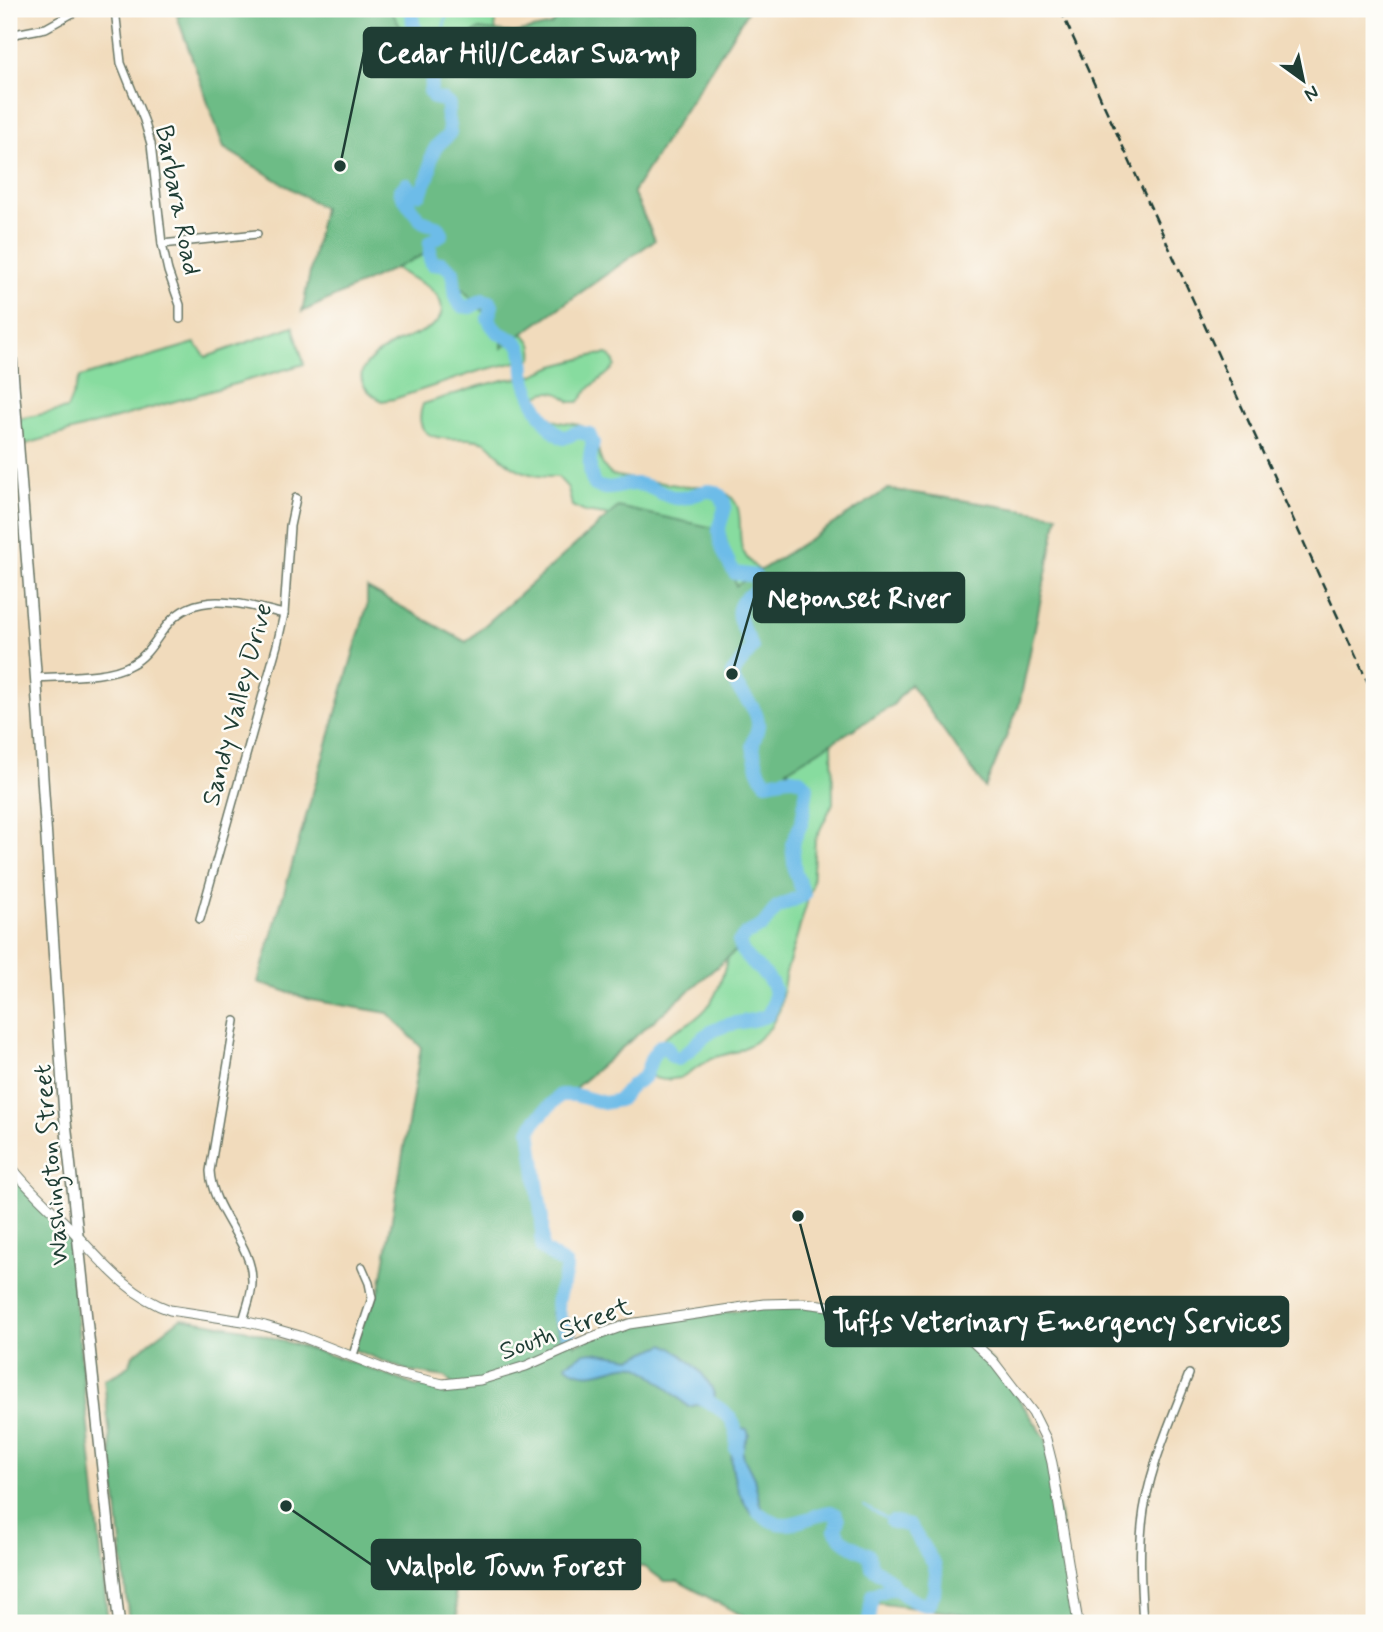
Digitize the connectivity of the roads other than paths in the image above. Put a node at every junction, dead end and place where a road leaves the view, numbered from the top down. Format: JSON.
{"nodes":[{"id":1,"x":79,"y":9,"type":"edge"},
{"id":2,"x":116,"y":9,"type":"edge"},
{"id":3,"x":9,"y":35,"type":"edge"},
{"id":4,"x":257,"y":234,"type":"dead end"},
{"id":5,"x":162,"y":244,"type":"junction"},
{"id":6,"x":180,"y":319,"type":"dead end"},
{"id":7,"x":9,"y":325,"type":"edge"},
{"id":8,"x":296,"y":498,"type":"dead end"},
{"id":9,"x":284,"y":614,"type":"junction"},
{"id":10,"x":36,"y":678,"type":"junction"},
{"id":11,"x":200,"y":919,"type":"dead end"},
{"id":12,"x":235,"y":1021,"type":"dead end"},
{"id":13,"x":9,"y":1164,"type":"edge"},
{"id":14,"x":79,"y":1237,"type":"junction"},
{"id":15,"x":362,"y":1267,"type":"dead end"},
{"id":16,"x":243,"y":1321,"type":"junction"},
{"id":17,"x":353,"y":1355,"type":"junction"},
{"id":18,"x":1189,"y":1374,"type":"dead end"},
{"id":19,"x":119,"y":1623,"type":"edge"},
{"id":20,"x":1078,"y":1623,"type":"edge"},
{"id":21,"x":1143,"y":1623,"type":"edge"}],
"edges":[{"from":1,"to":3,"type":"street"},
{"from":2,"to":5,"type":"street","name":"Barbara Road"},
{"from":4,"to":5,"type":"street"},
{"from":5,"to":6,"type":"street","name":"Barbara Road"},
{"from":7,"to":10,"type":"main road","name":"Washington Street"},
{"from":8,"to":9,"type":"street","name":"Sandy Valley Drive"},
{"from":9,"to":10,"type":"street"},
{"from":9,"to":11,"type":"street","name":"Sandy Valley Drive"},
{"from":10,"to":14,"type":"main road","name":"Washington Street"},
{"from":12,"to":16,"type":"street"},
{"from":13,"to":14,"type":"street","name":"South Street"},
{"from":14,"to":16,"type":"street","name":"South Street"},
{"from":14,"to":19,"type":"main road","name":"Washington Street"},
{"from":15,"to":17,"type":"street"},
{"from":16,"to":17,"type":"street","name":"South Street"},
{"from":17,"to":20,"type":"street","name":"South Street"},
{"from":18,"to":21,"type":"street"}]}
